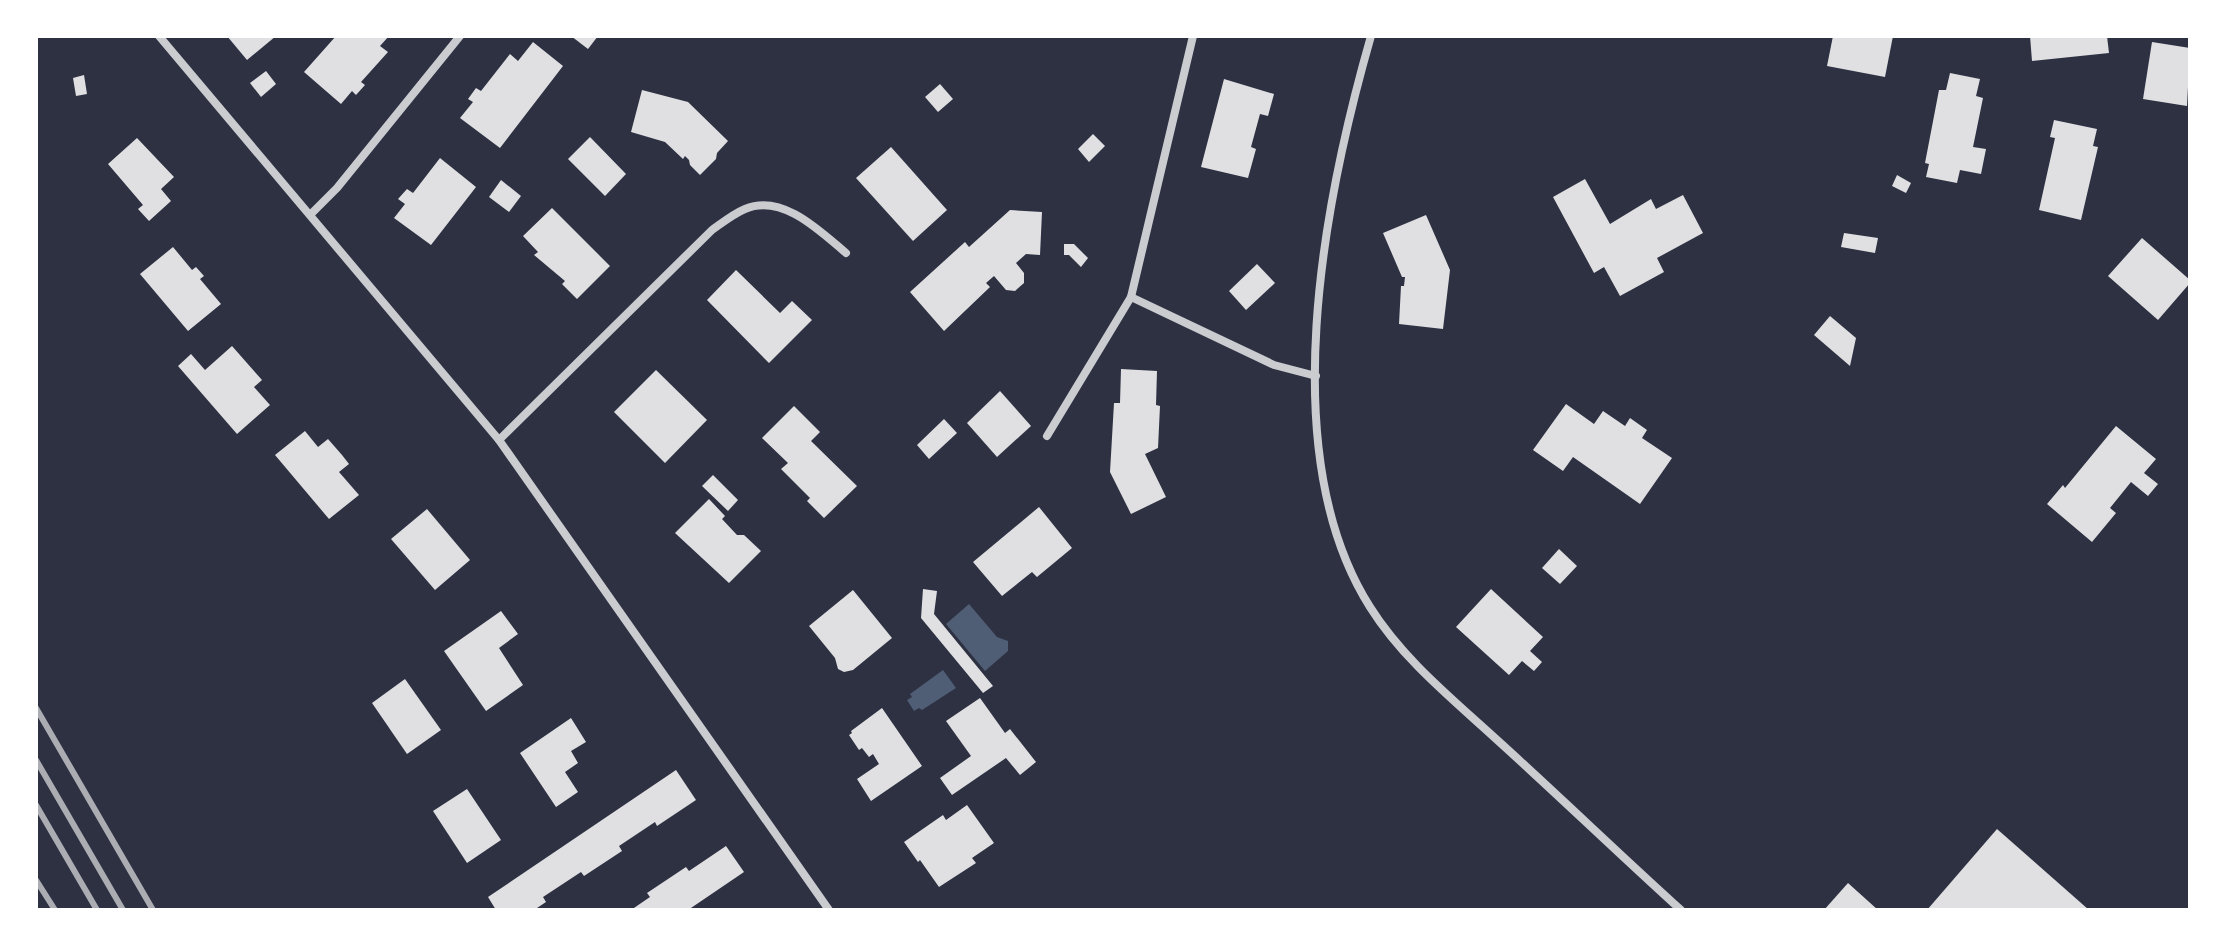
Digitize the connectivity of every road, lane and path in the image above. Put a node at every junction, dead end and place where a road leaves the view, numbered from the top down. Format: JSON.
{"nodes":[{"id":1,"x":159,"y":36,"type":"edge"},
{"id":2,"x":460,"y":36,"type":"edge"},
{"id":3,"x":1193,"y":36,"type":"edge"},
{"id":4,"x":1371,"y":36,"type":"edge"},
{"id":5,"x":311,"y":214,"type":"junction"},
{"id":6,"x":846,"y":253,"type":"dead end"},
{"id":7,"x":1131,"y":297,"type":"junction"},
{"id":8,"x":1316,"y":376,"type":"junction"},
{"id":9,"x":1047,"y":436,"type":"dead end"},
{"id":10,"x":499,"y":440,"type":"junction"},
{"id":11,"x":829,"y":910,"type":"edge"},
{"id":12,"x":1681,"y":910,"type":"edge"}],
"edges":[{"from":1,"to":5,"type":"street"},
{"from":2,"to":5,"type":"street"},
{"from":3,"to":7,"type":"street"},
{"from":4,"to":8,"type":"street"},
{"from":5,"to":10,"type":"street"},
{"from":6,"to":10,"type":"street"},
{"from":7,"to":8,"type":"street"},
{"from":7,"to":9,"type":"street"},
{"from":8,"to":12,"type":"street"},
{"from":10,"to":11,"type":"street"}]}
